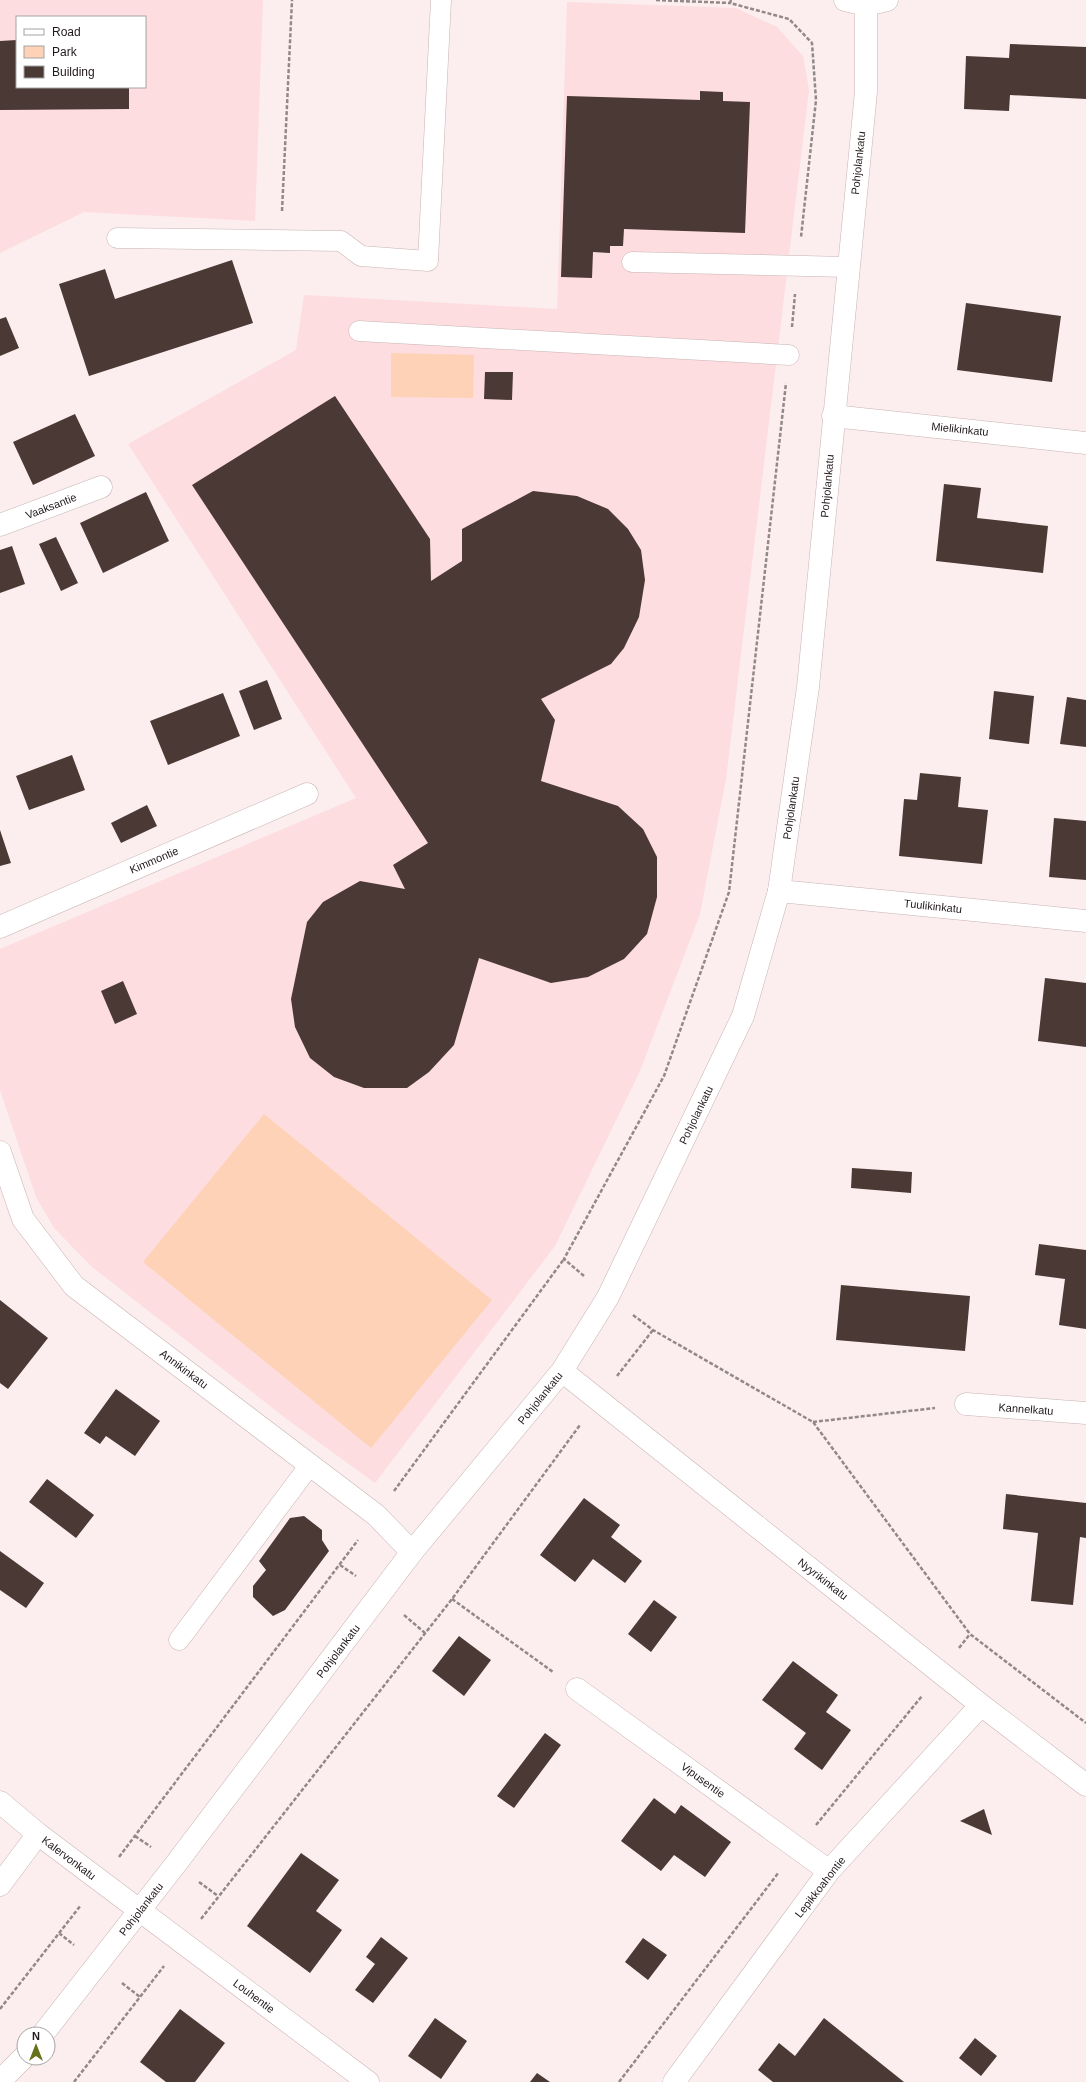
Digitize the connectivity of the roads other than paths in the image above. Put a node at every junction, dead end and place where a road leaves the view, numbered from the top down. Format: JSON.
{"nodes":[{"id":1,"x":441,"y":0,"type":"edge"},
{"id":2,"x":846,"y":0,"type":"edge"},
{"id":3,"x":877,"y":2,"type":"edge"},
{"id":4,"x":117,"y":238,"type":"dead end"},
{"id":5,"x":632,"y":262,"type":"dead end"},
{"id":6,"x":848,"y":267,"type":"junction"},
{"id":7,"x":359,"y":330,"type":"dead end"},
{"id":8,"x":790,"y":355,"type":"road end"},
{"id":9,"x":833,"y":416,"type":"junction"},
{"id":10,"x":1086,"y":443,"type":"edge"},
{"id":11,"x":101,"y":487,"type":"dead end"},
{"id":12,"x":0,"y":525,"type":"edge"},
{"id":13,"x":307,"y":794,"type":"dead end"},
{"id":14,"x":779,"y":891,"type":"junction"},
{"id":15,"x":1086,"y":921,"type":"edge"},
{"id":16,"x":0,"y":927,"type":"edge"},
{"id":17,"x":0,"y":1152,"type":"edge"},
{"id":18,"x":562,"y":1371,"type":"junction"},
{"id":19,"x":966,"y":1404,"type":"road end"},
{"id":20,"x":1086,"y":1413,"type":"edge"},
{"id":21,"x":310,"y":1465,"type":"junction"},
{"id":22,"x":412,"y":1552,"type":"junction"},
{"id":23,"x":179,"y":1640,"type":"dead end"},
{"id":24,"x":577,"y":1690,"type":"road end"},
{"id":25,"x":981,"y":1705,"type":"junction"},
{"id":26,"x":1086,"y":1786,"type":"edge"},
{"id":27,"x":0,"y":1802,"type":"edge"},
{"id":28,"x":38,"y":1834,"type":"junction"},
{"id":29,"x":829,"y":1871,"type":"junction"},
{"id":30,"x":0,"y":1885,"type":"edge"},
{"id":31,"x":140,"y":1911,"type":"junction"},
{"id":32,"x":49,"y":2026,"type":"edge"},
{"id":33,"x":16,"y":2065,"type":"edge"},
{"id":34,"x":0,"y":2081,"type":"edge"},
{"id":35,"x":368,"y":2082,"type":"edge"},
{"id":36,"x":674,"y":2082,"type":"edge"}],
"edges":[{"from":1,"to":4,"type":"lane"},
{"from":2,"to":3,"type":"street"},
{"from":3,"to":6,"type":"street","name":"Pohjolankatu"},
{"from":5,"to":6,"type":"lane"},
{"from":6,"to":9,"type":"street","name":"Pohjolankatu"},
{"from":7,"to":8,"type":"lane"},
{"from":9,"to":10,"type":"street","name":"Mielikinkatu"},
{"from":9,"to":14,"type":"street","name":"Pohjolankatu"},
{"from":11,"to":12,"type":"street","name":"Vaaksantie"},
{"from":13,"to":16,"type":"street","name":"Kimmontie"},
{"from":14,"to":15,"type":"street","name":"Tuulikinkatu"},
{"from":14,"to":18,"type":"street","name":"Pohjolankatu"},
{"from":17,"to":21,"type":"street","name":"Annikinkatu"},
{"from":18,"to":22,"type":"street","name":"Pohjolankatu"},
{"from":18,"to":25,"type":"street","name":"Nyyrikinkatu"},
{"from":19,"to":20,"type":"street","name":"Kannelkatu"},
{"from":21,"to":22,"type":"street","name":"Annikinkatu"},
{"from":21,"to":23,"type":"lane"},
{"from":22,"to":31,"type":"street","name":"Pohjolankatu"},
{"from":24,"to":29,"type":"street","name":"Vipusentie"},
{"from":25,"to":26,"type":"street","name":"Nyyrikinkatu"},
{"from":25,"to":29,"type":"street","name":"Lepikkoahontie"},
{"from":27,"to":28,"type":"street","name":"Kalervonkatu"},
{"from":28,"to":30,"type":"street"},
{"from":28,"to":31,"type":"street","name":"Kalervonkatu"},
{"from":29,"to":36,"type":"street","name":"Lepikkoahontie"},
{"from":31,"to":32,"type":"street","name":"Pohjolankatu"},
{"from":31,"to":35,"type":"street","name":"Louhentie"},
{"from":33,"to":34,"type":"street"}]}
